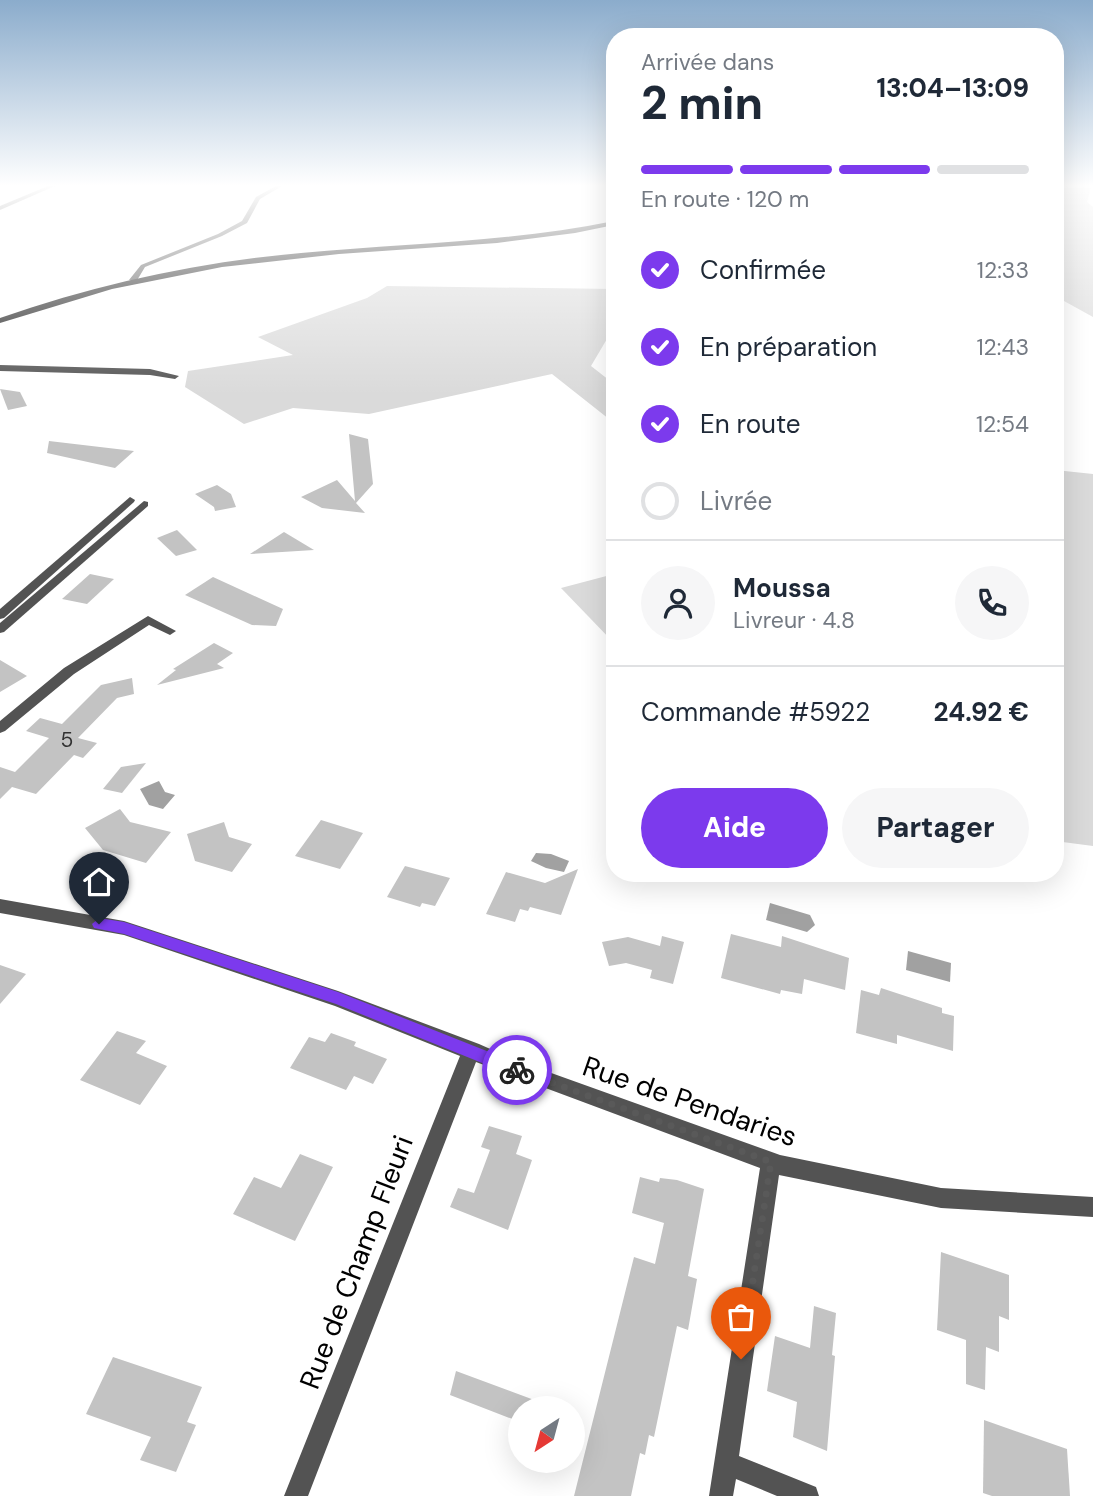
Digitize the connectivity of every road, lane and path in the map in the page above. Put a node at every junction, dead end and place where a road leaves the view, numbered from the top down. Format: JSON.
{"nodes":[{"id":1,"x":169,"y":256,"type":"edge"},
{"id":2,"x":301,"y":256,"type":"edge"},
{"id":3,"x":133,"y":281,"type":"junction"},
{"id":4,"x":0,"y":321,"type":"edge"},
{"id":5,"x":0,"y":368,"type":"edge"},
{"id":6,"x":175,"y":376,"type":"dead end"},
{"id":7,"x":130,"y":500,"type":"dead end"},
{"id":8,"x":144,"y":504,"type":"dead end"},
{"id":9,"x":0,"y":615,"type":"edge"},
{"id":10,"x":0,"y":629,"type":"edge"},
{"id":11,"x":170,"y":631,"type":"dead end"},
{"id":12,"x":0,"y":728,"type":"edge"},
{"id":13,"x":0,"y":906,"type":"edge"},
{"id":14,"x":472,"y":1050,"type":"junction"},
{"id":15,"x":771,"y":1162,"type":"junction"},
{"id":16,"x":1093,"y":1207,"type":"edge"},
{"id":17,"x":725,"y":1462,"type":"junction"},
{"id":18,"x":296,"y":1496,"type":"edge"},
{"id":19,"x":721,"y":1496,"type":"edge"},
{"id":20,"x":807,"y":1496,"type":"edge"}],
"edges":[{"from":1,"to":3,"type":"street"},
{"from":2,"to":3,"type":"main road"},
{"from":3,"to":4,"type":"main road"},
{"from":5,"to":6,"type":"street"},
{"from":7,"to":9,"type":"street"},
{"from":8,"to":10,"type":"street"},
{"from":11,"to":12,"type":"street"},
{"from":13,"to":14,"type":"street","name":"Rue de Pendaries"},
{"from":14,"to":15,"type":"street","name":"Rue de Pendaries"},
{"from":14,"to":18,"type":"street","name":"Rue de Champ Fleuri"},
{"from":15,"to":16,"type":"street","name":"Rue de Pendaries"},
{"from":15,"to":17,"type":"street"},
{"from":17,"to":19,"type":"street"},
{"from":17,"to":20,"type":"street"}]}
